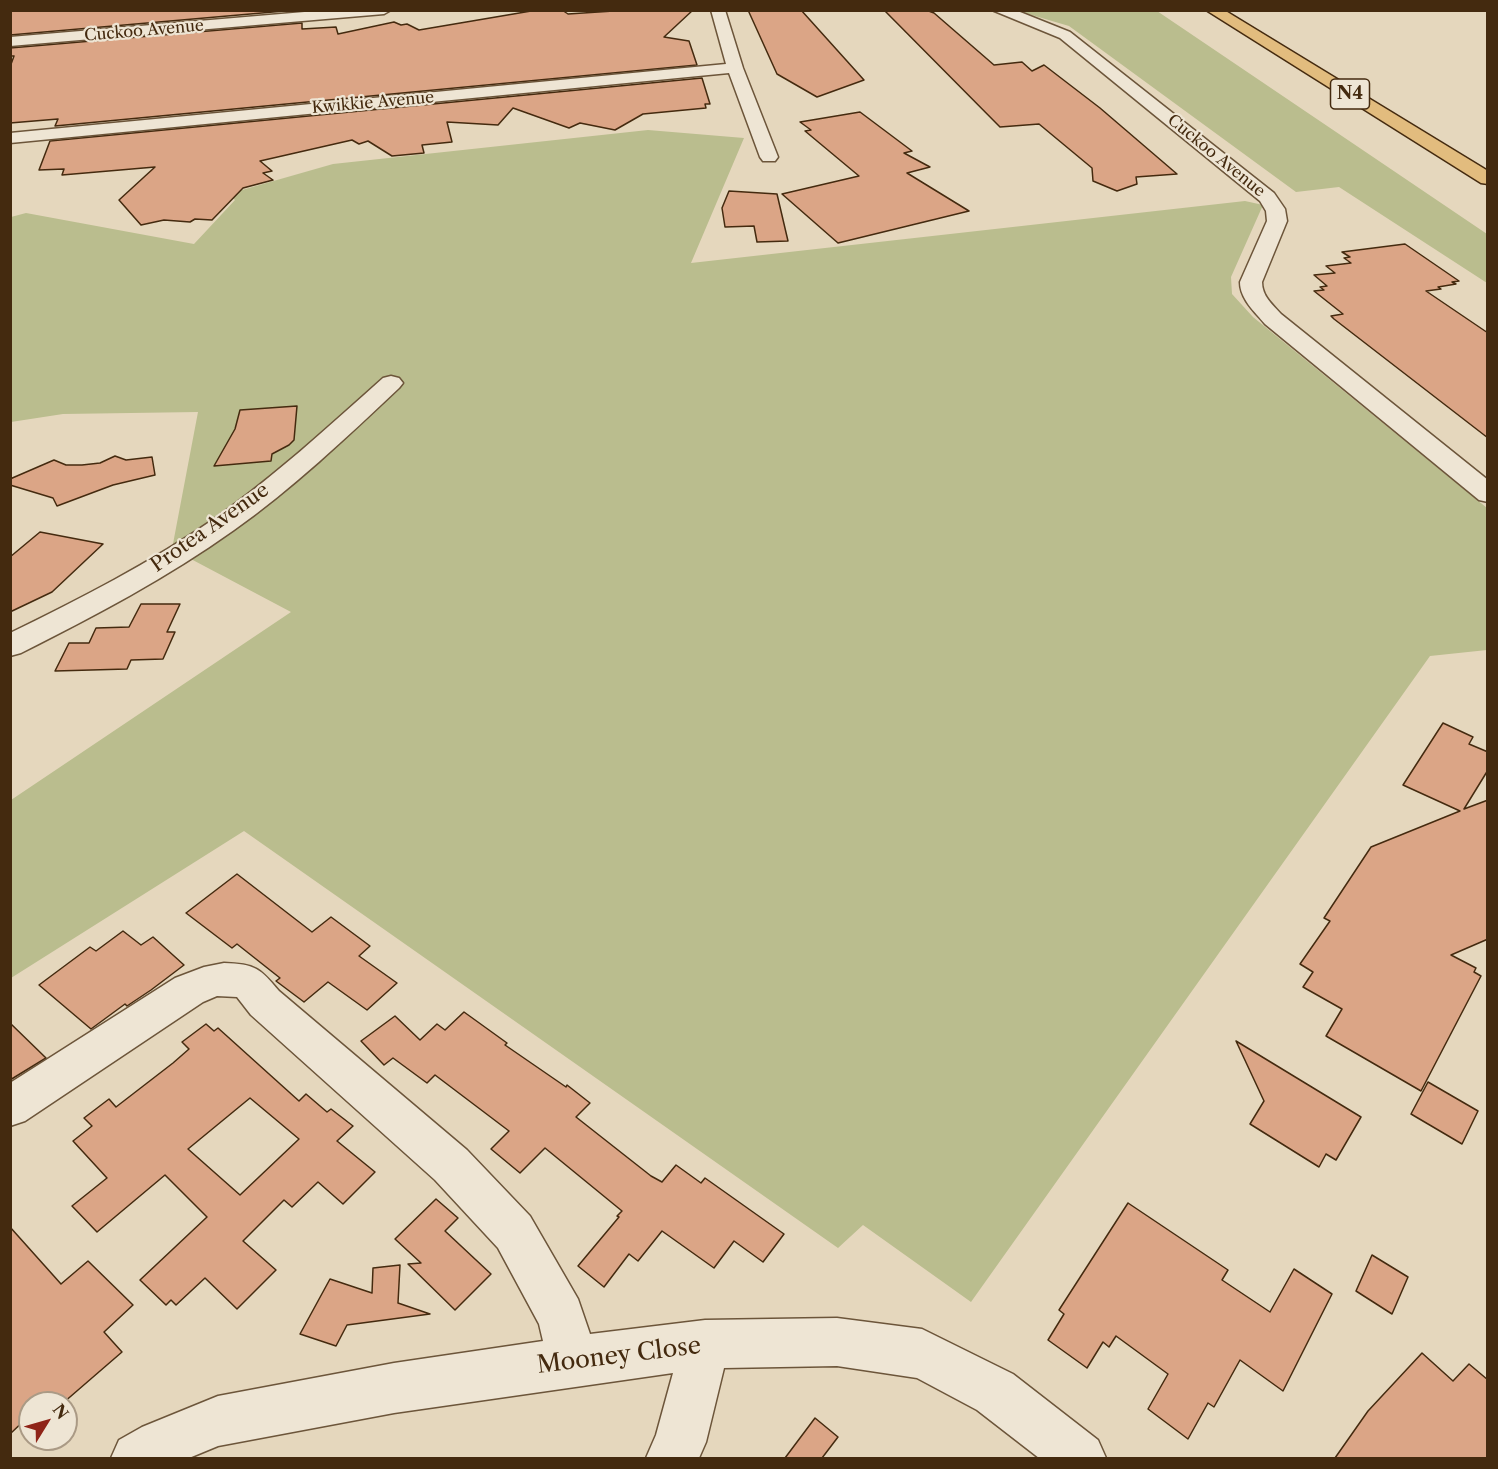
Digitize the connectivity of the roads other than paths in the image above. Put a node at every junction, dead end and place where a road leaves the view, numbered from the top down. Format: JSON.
{"nodes":[{"id":1,"x":384,"y":10,"type":"edge"},
{"id":2,"x":718,"y":10,"type":"edge"},
{"id":3,"x":999,"y":10,"type":"edge"},
{"id":4,"x":1213,"y":10,"type":"edge"},
{"id":5,"x":342,"y":12,"type":"edge"},
{"id":6,"x":66,"y":20,"type":"dead end"},
{"id":7,"x":59,"y":38,"type":"junction"},
{"id":8,"x":10,"y":42,"type":"edge"},
{"id":9,"x":735,"y":68,"type":"junction"},
{"id":10,"x":14,"y":138,"type":"edge"},
{"id":11,"x":10,"y":156,"type":"edge"},
{"id":12,"x":769,"y":157,"type":"dead end"},
{"id":13,"x":1488,"y":179,"type":"edge"},
{"id":14,"x":391,"y":383,"type":"dead end"},
{"id":15,"x":1488,"y":494,"type":"edge"},
{"id":16,"x":10,"y":646,"type":"edge"},
{"id":17,"x":10,"y":1107,"type":"edge"},
{"id":18,"x":705,"y":1344,"type":"junction"},
{"id":19,"x":573,"y":1360,"type":"junction"},
{"id":20,"x":137,"y":1458,"type":"edge"},
{"id":21,"x":672,"y":1458,"type":"edge"},
{"id":22,"x":1080,"y":1458,"type":"edge"}],
"edges":[{"from":1,"to":5,"type":"street","name":"Cuckoo Avenue"},
{"from":2,"to":9,"type":"street"},
{"from":3,"to":15,"type":"street","name":"Cuckoo Avenue"},
{"from":4,"to":13,"type":"highway","number":"N4"},
{"from":5,"to":7,"type":"street","name":"Cuckoo Avenue"},
{"from":6,"to":7,"type":"street"},
{"from":7,"to":8,"type":"street","name":"Cuckoo Avenue"},
{"from":9,"to":10,"type":"street","name":"Kwikkie Avenue"},
{"from":9,"to":12,"type":"street"},
{"from":10,"to":11,"type":"street"},
{"from":14,"to":16,"type":"street","name":"Protea Avenue"},
{"from":17,"to":19,"type":"street"},
{"from":18,"to":19,"type":"street","name":"Mooney Close"},
{"from":18,"to":21,"type":"street"},
{"from":18,"to":22,"type":"street","name":"Mooney Close"},
{"from":19,"to":20,"type":"street","name":"Mooney Close"}]}
